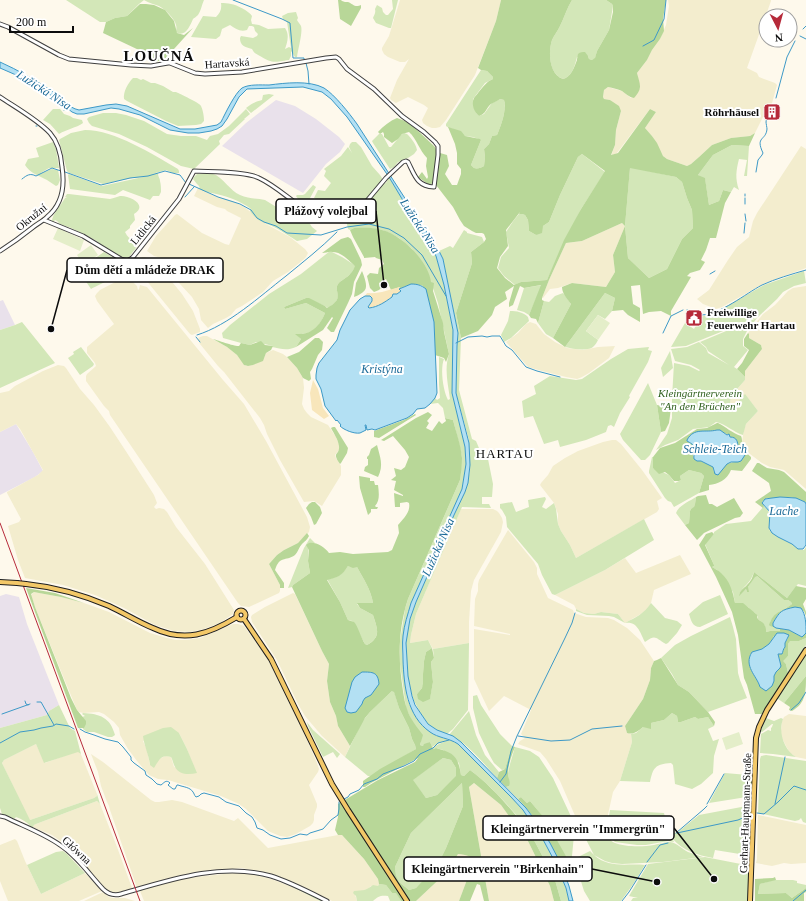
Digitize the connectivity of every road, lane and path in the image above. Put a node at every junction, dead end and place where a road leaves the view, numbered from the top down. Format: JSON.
{"nodes":[{"id":1,"x":0,"y":24,"type":"edge"},
{"id":2,"x":0,"y":97,"type":"edge"},
{"id":3,"x":390,"y":173,"type":"joint"},
{"id":4,"x":44,"y":220,"type":"junction"},
{"id":5,"x":0,"y":251,"type":"edge"},
{"id":6,"x":0,"y":582,"type":"edge"},
{"id":7,"x":237,"y":617,"type":"junction"},
{"id":8,"x":244,"y":619,"type":"junction"},
{"id":9,"x":806,"y":650,"type":"edge"},
{"id":10,"x":0,"y":816,"type":"edge"},
{"id":11,"x":327,"y":901,"type":"edge"},
{"id":12,"x":407,"y":901,"type":"edge"},
{"id":13,"x":750,"y":901,"type":"edge"}],
"edges":[{"from":1,"to":3,"type":"street","name":"Hartavská"},
{"from":2,"to":4,"type":"street","name":"Okružní"},
{"from":3,"to":4,"type":"street","name":"Lidická"},
{"from":4,"to":5,"type":"street","name":"Okružní"},
{"from":6,"to":7,"type":"main road","bridge":true},
{"from":7,"to":8,"type":"main road"},
{"from":7,"to":8,"type":"main road"},
{"from":8,"to":12,"type":"main road"},
{"from":9,"to":13,"type":"main road","name":"Gerhart-Hauptmann-Straße"},
{"from":10,"to":11,"type":"street","name":"Główna"}]}
